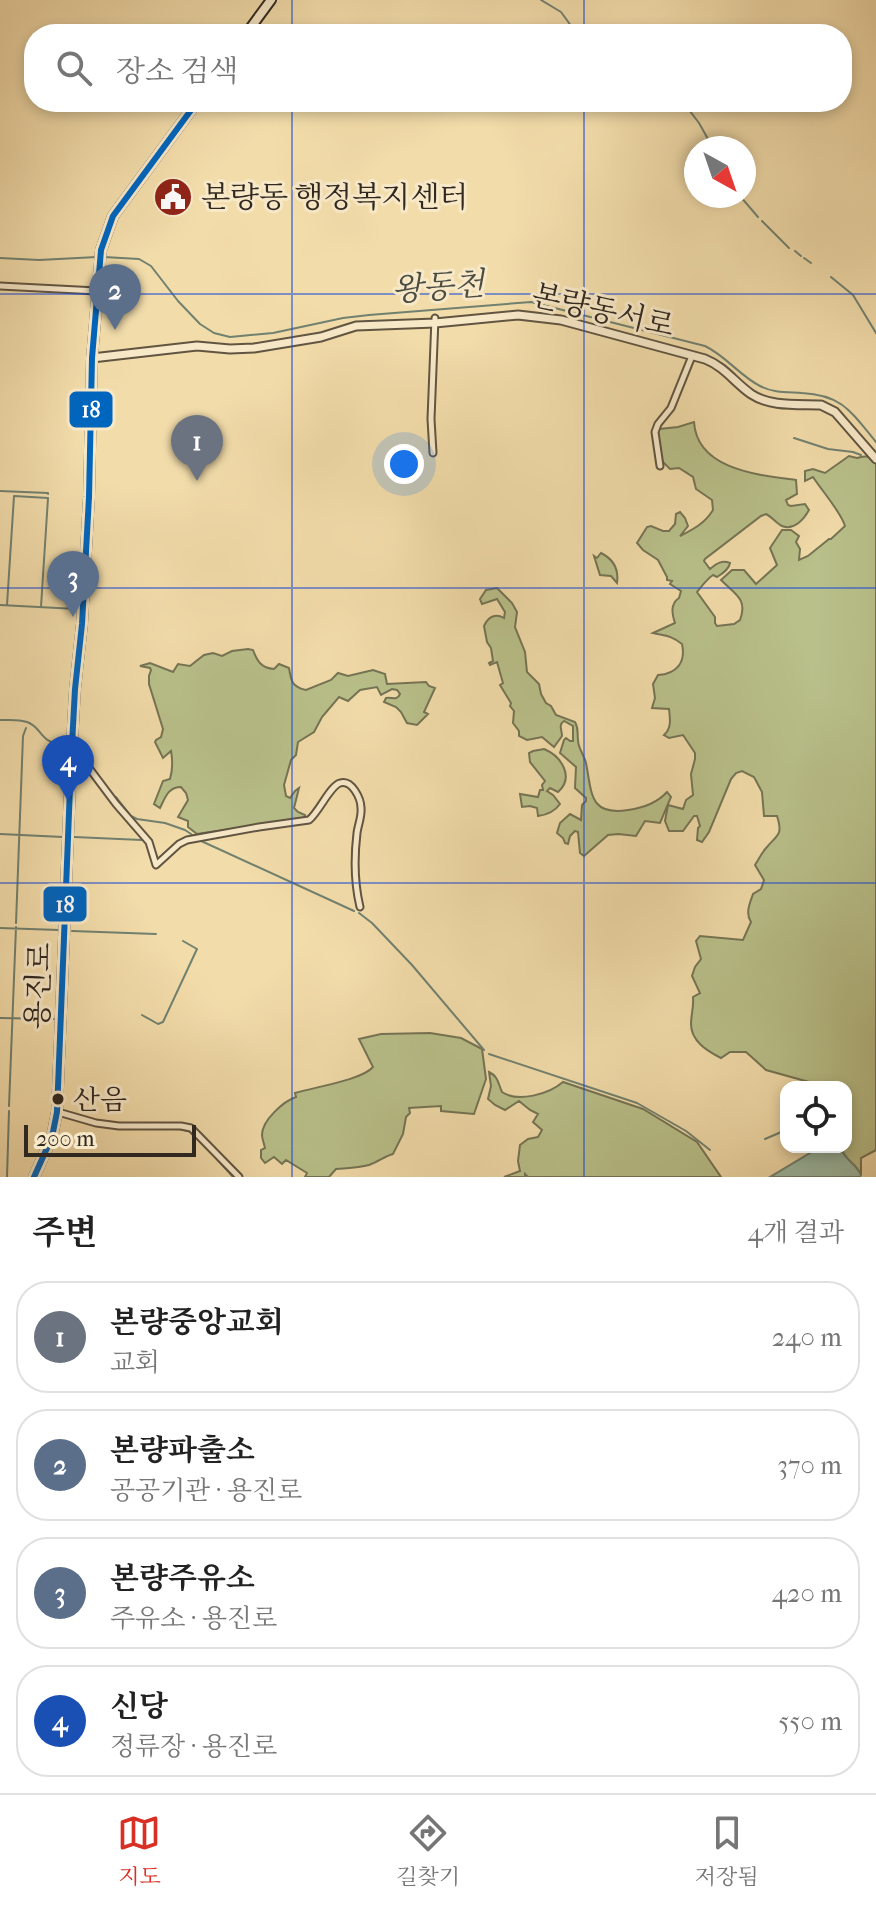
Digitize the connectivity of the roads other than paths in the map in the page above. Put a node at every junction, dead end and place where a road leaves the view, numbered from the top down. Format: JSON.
{"nodes":[{"id":1,"x":271,"y":0,"type":"edge"},
{"id":2,"x":253,"y":24,"type":"edge"},
{"id":3,"x":190,"y":112,"type":"edge"},
{"id":4,"x":0,"y":286,"type":"edge"},
{"id":5,"x":97,"y":291,"type":"junction"},
{"id":6,"x":435,"y":320,"type":"junction"},
{"id":7,"x":692,"y":356,"type":"junction"},
{"id":8,"x":92,"y":358,"type":"junction"},
{"id":9,"x":433,"y":453,"type":"dead end"},
{"id":10,"x":876,"y":459,"type":"edge"},
{"id":11,"x":660,"y":466,"type":"dead end"},
{"id":12,"x":72,"y":750,"type":"junction"},
{"id":13,"x":360,"y":907,"type":"dead end"},
{"id":14,"x":57,"y":1112,"type":"junction"},
{"id":15,"x":34,"y":1177,"type":"edge"},
{"id":16,"x":239,"y":1177,"type":"edge"}],
"edges":[{"from":1,"to":2,"type":"main road"},
{"from":3,"to":5,"type":"main road","name":"용진로"},
{"from":4,"to":5,"type":"street"},
{"from":5,"to":8,"type":"main road","name":"용진로"},
{"from":6,"to":7,"type":"street","name":"본량동서로"},
{"from":6,"to":8,"type":"street","name":"본량동서로"},
{"from":6,"to":9,"type":"street"},
{"from":7,"to":10,"type":"street","name":"본량동서로"},
{"from":7,"to":11,"type":"street"},
{"from":8,"to":12,"type":"main road","name":"용진로"},
{"from":12,"to":13,"type":"street"},
{"from":12,"to":14,"type":"main road","name":"용진로"},
{"from":14,"to":15,"type":"main road","name":"용진로"},
{"from":14,"to":16,"type":"street"}]}
